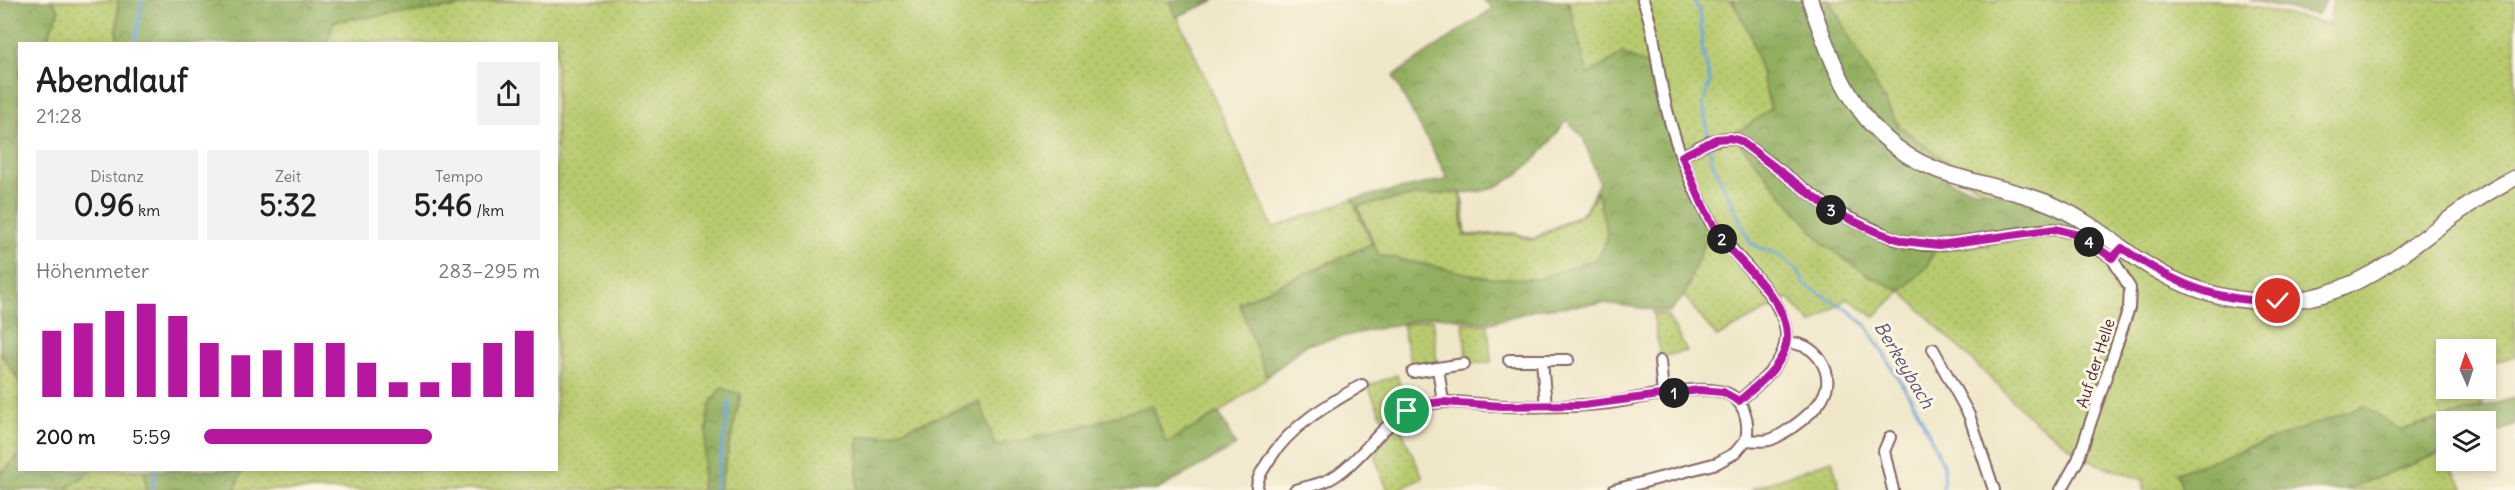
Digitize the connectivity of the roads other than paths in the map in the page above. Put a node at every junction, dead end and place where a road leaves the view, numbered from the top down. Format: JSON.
{"nodes":[{"id":1,"x":1643,"y":0,"type":"edge"},
{"id":2,"x":1810,"y":0,"type":"edge"},
{"id":3,"x":1682,"y":156,"type":"junction"},
{"id":4,"x":2515,"y":178,"type":"edge"},
{"id":5,"x":2117,"y":253,"type":"junction"},
{"id":6,"x":1786,"y":342,"type":"junction"},
{"id":7,"x":1933,"y":350,"type":"dead end"},
{"id":8,"x":1509,"y":360,"type":"dead end"},
{"id":9,"x":1568,"y":360,"type":"dead end"},
{"id":10,"x":1542,"y":361,"type":"junction"},
{"id":11,"x":1660,"y":361,"type":"dead end"},
{"id":12,"x":1464,"y":364,"type":"dead end"},
{"id":13,"x":1438,"y":368,"type":"junction"},
{"id":14,"x":1413,"y":372,"type":"dead end"},
{"id":15,"x":1362,"y":385,"type":"dead end"},
{"id":16,"x":1663,"y":394,"type":"junction"},
{"id":17,"x":1739,"y":401,"type":"junction"},
{"id":18,"x":1443,"y":402,"type":"junction"},
{"id":19,"x":1546,"y":406,"type":"junction"},
{"id":20,"x":1890,"y":437,"type":"dead end"},
{"id":21,"x":1746,"y":440,"type":"junction"},
{"id":22,"x":1257,"y":490,"type":"edge"},
{"id":23,"x":1295,"y":490,"type":"edge"},
{"id":24,"x":1614,"y":490,"type":"edge"},
{"id":25,"x":1893,"y":490,"type":"edge"},
{"id":26,"x":1994,"y":490,"type":"edge"},
{"id":27,"x":2061,"y":490,"type":"edge"}],
"edges":[{"from":1,"to":3,"type":"street"},
{"from":2,"to":5,"type":"street"},
{"from":3,"to":5,"type":"street"},
{"from":3,"to":6,"type":"street"},
{"from":4,"to":5,"type":"street"},
{"from":5,"to":27,"type":"street","name":"Auf der Helle"},
{"from":6,"to":17,"type":"street"},
{"from":6,"to":21,"type":"street"},
{"from":7,"to":26,"type":"street"},
{"from":8,"to":10,"type":"street"},
{"from":9,"to":10,"type":"street"},
{"from":10,"to":19,"type":"street"},
{"from":11,"to":16,"type":"street"},
{"from":12,"to":13,"type":"street"},
{"from":13,"to":14,"type":"street"},
{"from":13,"to":18,"type":"street"},
{"from":15,"to":22,"type":"street"},
{"from":16,"to":17,"type":"street"},
{"from":16,"to":19,"type":"street"},
{"from":17,"to":21,"type":"street"},
{"from":18,"to":19,"type":"street"},
{"from":18,"to":23,"type":"street"},
{"from":20,"to":25,"type":"street"},
{"from":21,"to":24,"type":"street"}]}
